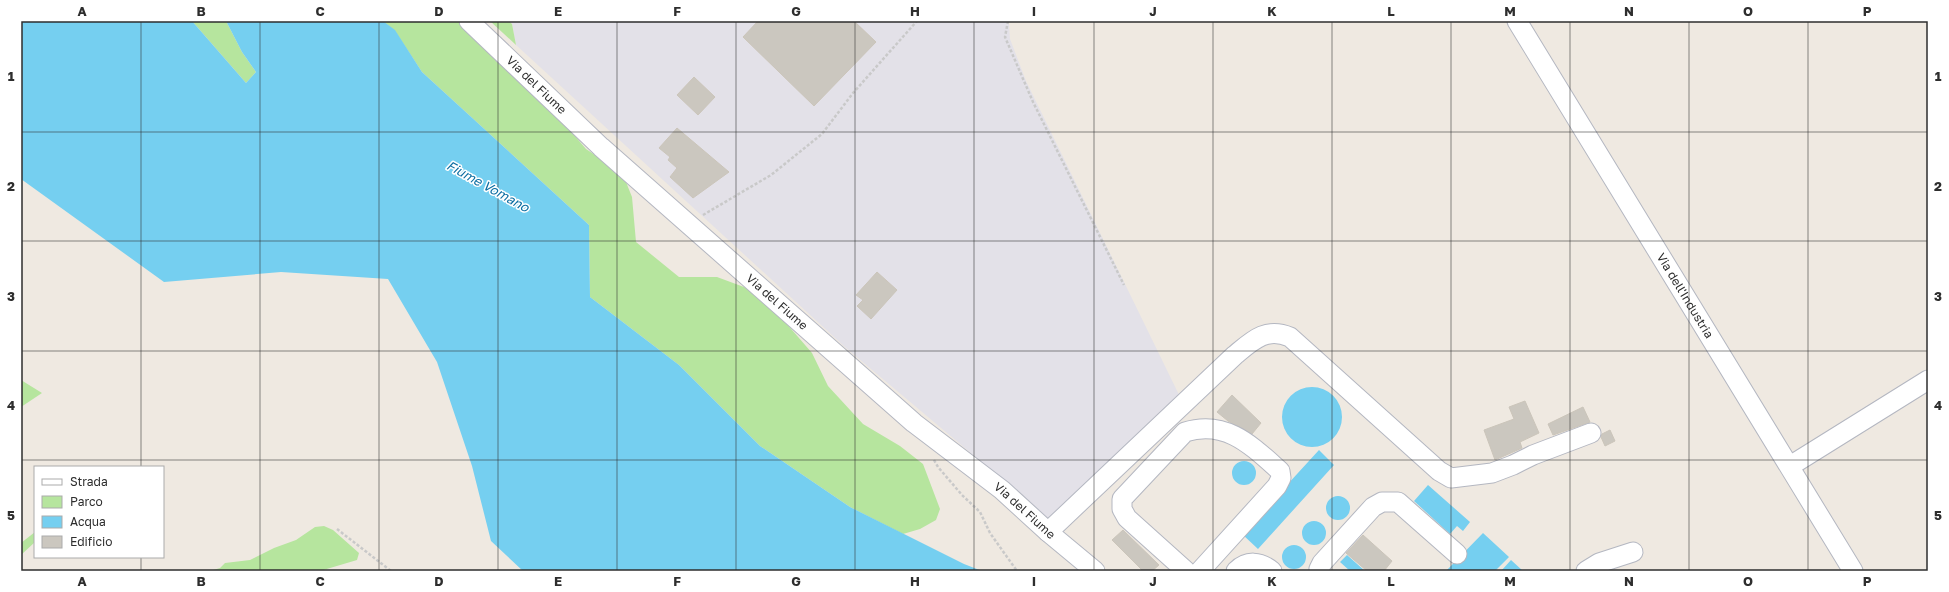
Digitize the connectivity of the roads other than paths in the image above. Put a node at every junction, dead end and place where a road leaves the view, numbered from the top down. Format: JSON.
{"nodes":[{"id":1,"x":470,"y":21,"type":"edge"},
{"id":2,"x":1517,"y":21,"type":"edge"},
{"id":3,"x":1928,"y":380,"type":"edge"},
{"id":4,"x":1591,"y":433,"type":"dead end"},
{"id":5,"x":1790,"y":466,"type":"junction"},
{"id":6,"x":1048,"y":532,"type":"junction"},
{"id":7,"x":1633,"y":552,"type":"dead end"},
{"id":8,"x":1457,"y":554,"type":"dead end"},
{"id":9,"x":1095,"y":571,"type":"edge"},
{"id":10,"x":1186,"y":571,"type":"edge"},
{"id":11,"x":1200,"y":571,"type":"edge"},
{"id":12,"x":1236,"y":571,"type":"edge"},
{"id":13,"x":1272,"y":571,"type":"edge"},
{"id":14,"x":1320,"y":571,"type":"edge"},
{"id":15,"x":1586,"y":571,"type":"edge"},
{"id":16,"x":1853,"y":571,"type":"edge"}],
"edges":[{"from":1,"to":6,"type":"street","name":"Via del Fiume"},
{"from":2,"to":5,"type":"street","name":"Via dell'Industria"},
{"from":3,"to":5,"type":"street"},
{"from":4,"to":6,"type":"street"},
{"from":5,"to":16,"type":"street","name":"Via dell'Industria"},
{"from":6,"to":9,"type":"street","name":"Via del Fiume"},
{"from":7,"to":15,"type":"street"},
{"from":8,"to":14,"type":"street"},
{"from":10,"to":11,"type":"street"},
{"from":12,"to":13,"type":"street"}]}
